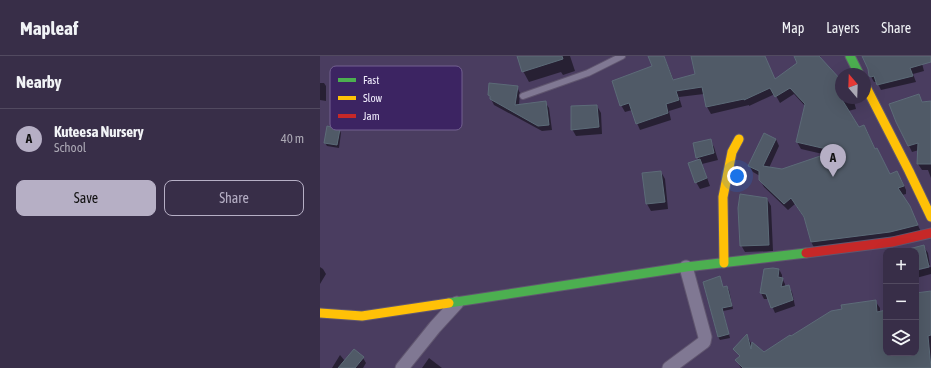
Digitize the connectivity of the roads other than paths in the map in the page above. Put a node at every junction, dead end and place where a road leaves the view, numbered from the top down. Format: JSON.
{"nodes":[{"id":1,"x":622,"y":56,"type":"edge"},
{"id":2,"x":850,"y":56,"type":"edge"},
{"id":3,"x":856,"y":68,"type":"edge"},
{"id":4,"x":523,"y":96,"type":"dead end"},
{"id":5,"x":871,"y":97,"type":"edge"},
{"id":6,"x":739,"y":139,"type":"dead end"},
{"id":7,"x":931,"y":217,"type":"edge"},
{"id":8,"x":931,"y":233,"type":"edge"},
{"id":9,"x":724,"y":263,"type":"junction"},
{"id":10,"x":686,"y":267,"type":"junction"},
{"id":11,"x":457,"y":303,"type":"junction"},
{"id":12,"x":320,"y":313,"type":"edge"},
{"id":13,"x":402,"y":368,"type":"edge"},
{"id":14,"x":668,"y":368,"type":"edge"}],
"edges":[{"from":1,"to":4,"type":"lane"},
{"from":2,"to":3,"type":"street"},
{"from":5,"to":7,"type":"street"},
{"from":6,"to":9,"type":"street"},
{"from":8,"to":9,"type":"street"},
{"from":9,"to":10,"type":"street"},
{"from":10,"to":11,"type":"street"},
{"from":10,"to":14,"type":"street"},
{"from":11,"to":12,"type":"street"},
{"from":11,"to":13,"type":"street"}]}
